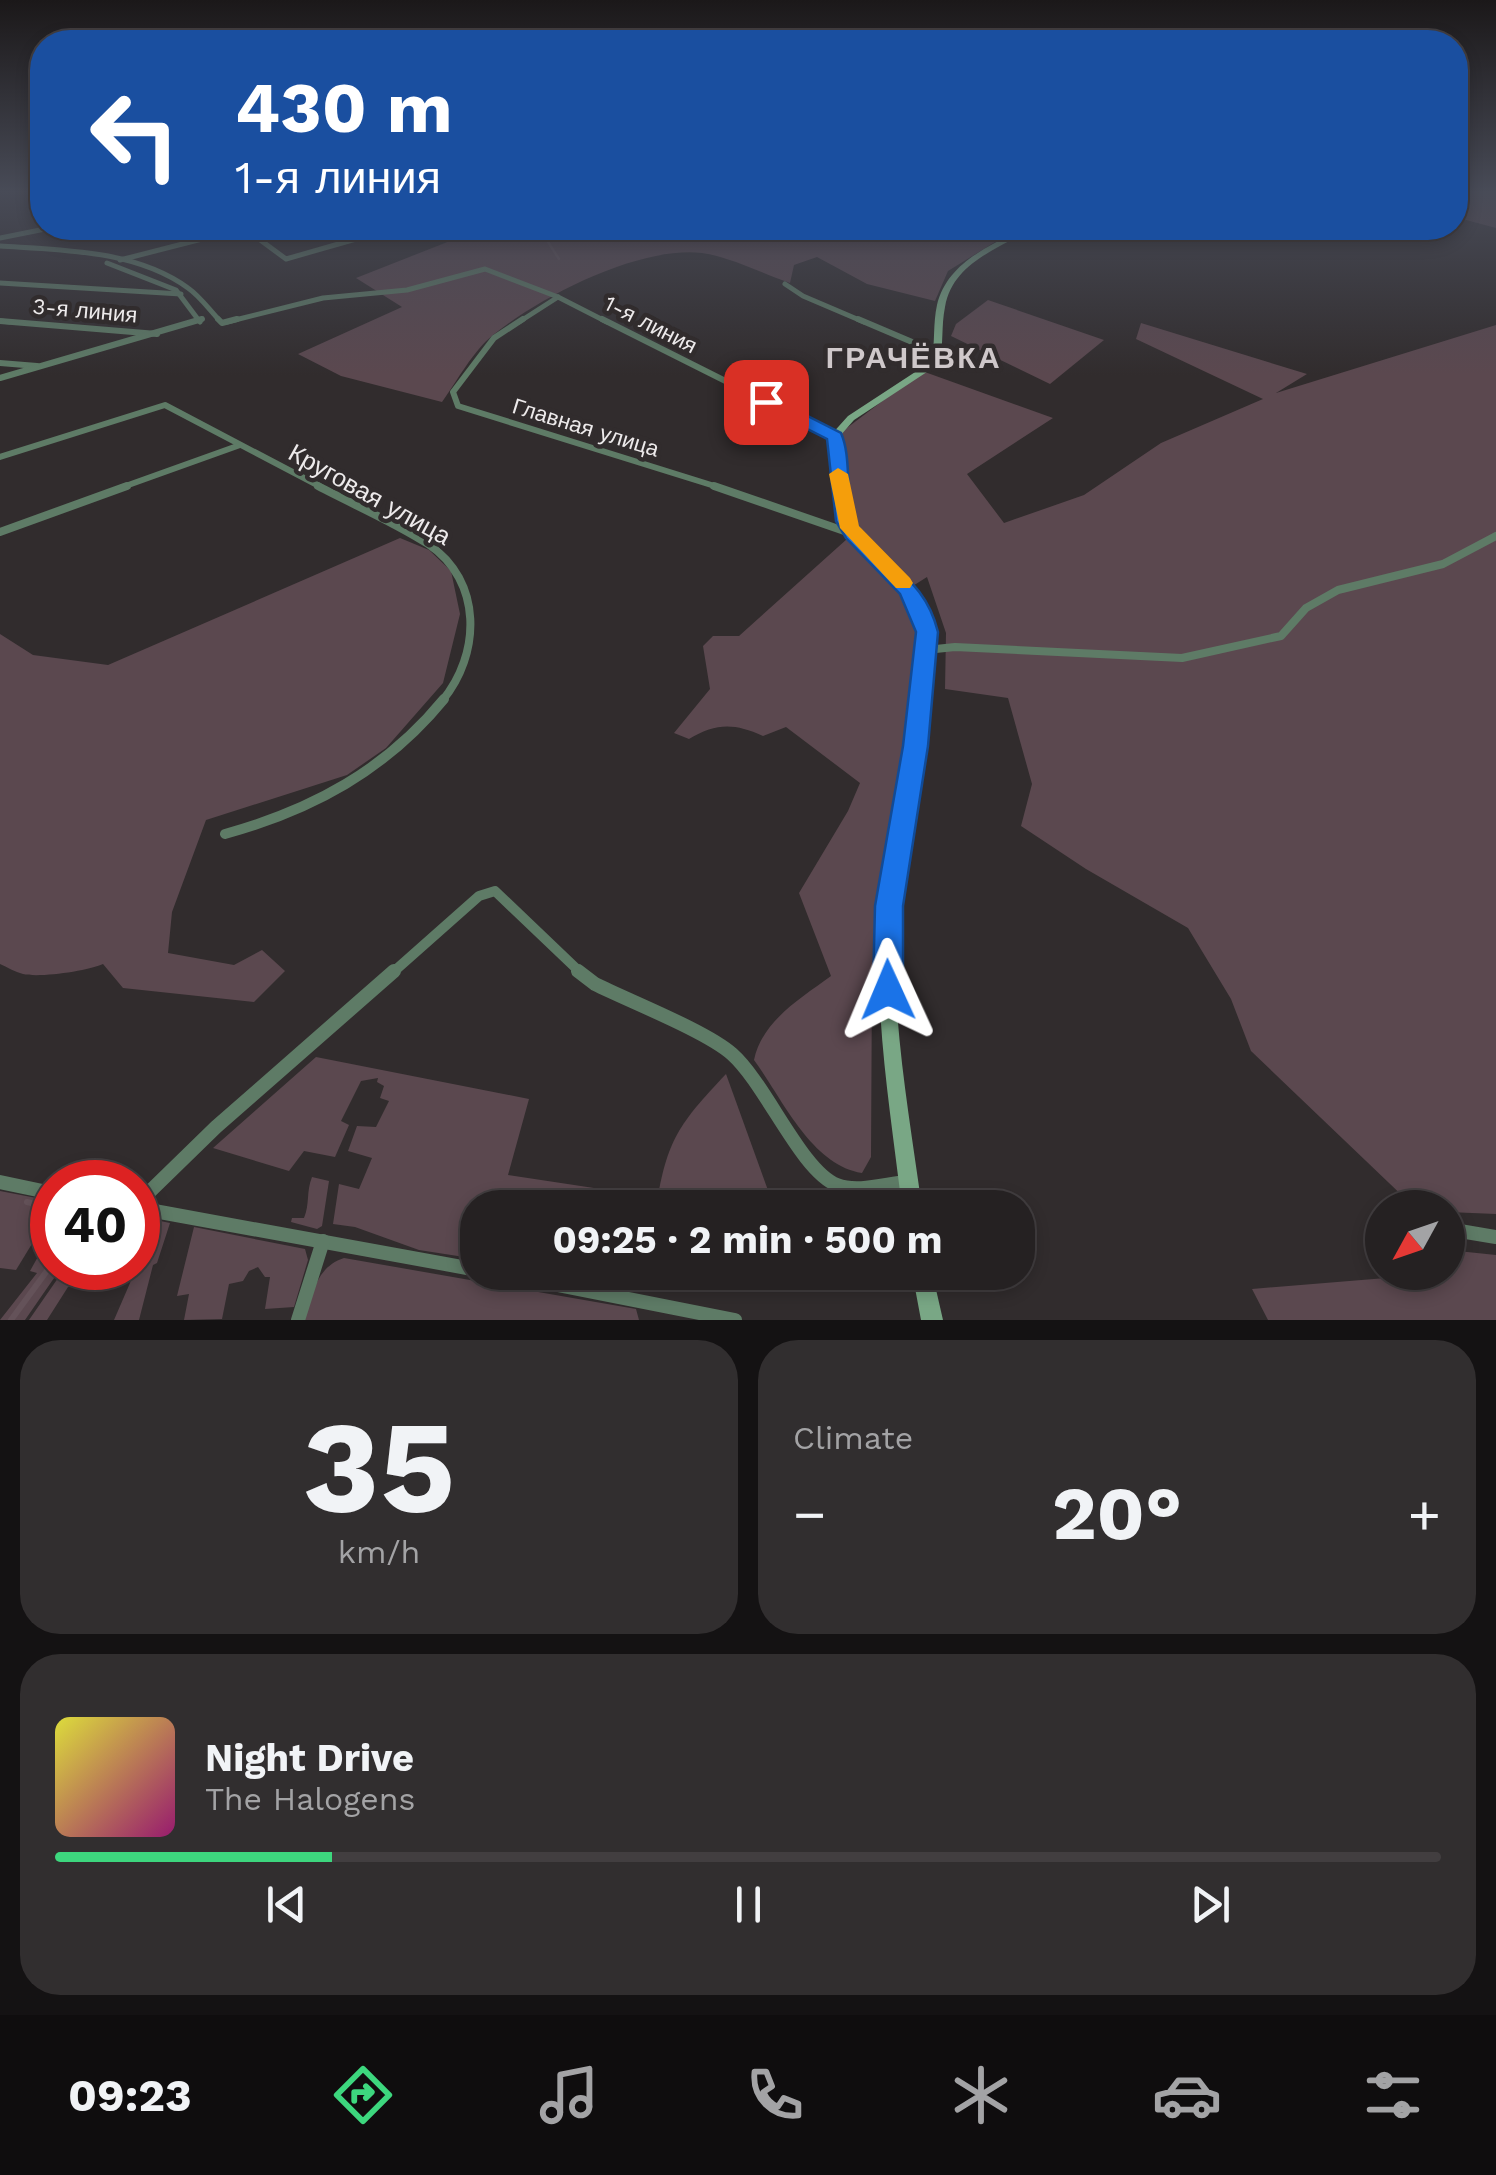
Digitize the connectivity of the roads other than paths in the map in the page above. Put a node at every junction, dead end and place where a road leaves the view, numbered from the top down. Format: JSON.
{"nodes":[{"id":1,"x":36,"y":252,"type":"edge"},
{"id":2,"x":86,"y":252,"type":"edge"},
{"id":3,"x":151,"y":252,"type":"edge"},
{"id":4,"x":276,"y":252,"type":"edge"},
{"id":5,"x":312,"y":252,"type":"edge"},
{"id":6,"x":987,"y":252,"type":"edge"},
{"id":7,"x":118,"y":260,"type":"junction"},
{"id":8,"x":0,"y":283,"type":"edge"},
{"id":9,"x":785,"y":284,"type":"dead end"},
{"id":10,"x":181,"y":294,"type":"junction"},
{"id":11,"x":558,"y":297,"type":"junction"},
{"id":12,"x":0,"y":321,"type":"edge"},
{"id":13,"x":167,"y":334,"type":"junction"},
{"id":14,"x":938,"y":353,"type":"junction"},
{"id":15,"x":0,"y":363,"type":"edge"},
{"id":16,"x":44,"y":367,"type":"junction"},
{"id":17,"x":0,"y":378,"type":"edge"},
{"id":18,"x":835,"y":436,"type":"junction"},
{"id":19,"x":240,"y":444,"type":"junction"},
{"id":20,"x":0,"y":457,"type":"edge"},
{"id":21,"x":0,"y":532,"type":"edge"},
{"id":22,"x":853,"y":534,"type":"junction"},
{"id":23,"x":1496,"y":536,"type":"edge"},
{"id":24,"x":926,"y":650,"type":"junction"},
{"id":25,"x":225,"y":834,"type":"dead end"},
{"id":26,"x":0,"y":1182,"type":"edge"},
{"id":27,"x":909,"y":1182,"type":"junction"},
{"id":28,"x":160,"y":1185,"type":"edge"},
{"id":29,"x":30,"y":1188,"type":"edge"},
{"id":30,"x":910,"y":1190,"type":"edge"},
{"id":31,"x":160,"y":1210,"type":"edge"},
{"id":32,"x":1465,"y":1232,"type":"edge"},
{"id":33,"x":1496,"y":1237,"type":"edge"},
{"id":34,"x":323,"y":1241,"type":"junction"},
{"id":35,"x":460,"y":1267,"type":"edge"},
{"id":36,"x":583,"y":1290,"type":"edge"},
{"id":37,"x":926,"y":1290,"type":"edge"},
{"id":38,"x":298,"y":1320,"type":"edge"},
{"id":39,"x":734,"y":1320,"type":"edge"},
{"id":40,"x":932,"y":1320,"type":"edge"}],
"edges":[{"from":1,"to":10,"type":"street"},
{"from":2,"to":7,"type":"street"},
{"from":3,"to":7,"type":"street"},
{"from":4,"to":5,"type":"street"},
{"from":6,"to":14,"type":"street"},
{"from":7,"to":11,"type":"street","name":"1-я линия"},
{"from":8,"to":10,"type":"street"},
{"from":9,"to":14,"type":"street"},
{"from":10,"to":13,"type":"street"},
{"from":11,"to":18,"type":"street","name":"1-я линия"},
{"from":11,"to":22,"type":"street","name":"Главная улица"},
{"from":12,"to":13,"type":"street","name":"3-я линия"},
{"from":13,"to":16,"type":"street"},
{"from":14,"to":18,"type":"street"},
{"from":15,"to":16,"type":"street"},
{"from":16,"to":17,"type":"street"},
{"from":18,"to":22,"type":"street"},
{"from":19,"to":20,"type":"street","name":"Круговая улица"},
{"from":19,"to":21,"type":"street"},
{"from":19,"to":25,"type":"street","name":"Круговая улица"},
{"from":22,"to":24,"type":"street"},
{"from":23,"to":24,"type":"street"},
{"from":24,"to":27,"type":"street"},
{"from":26,"to":29,"type":"street"},
{"from":27,"to":28,"type":"street"},
{"from":27,"to":30,"type":"street"},
{"from":31,"to":34,"type":"street"},
{"from":32,"to":33,"type":"street"},
{"from":34,"to":35,"type":"street"},
{"from":34,"to":38,"type":"street"},
{"from":36,"to":39,"type":"street"},
{"from":37,"to":40,"type":"street"}]}
